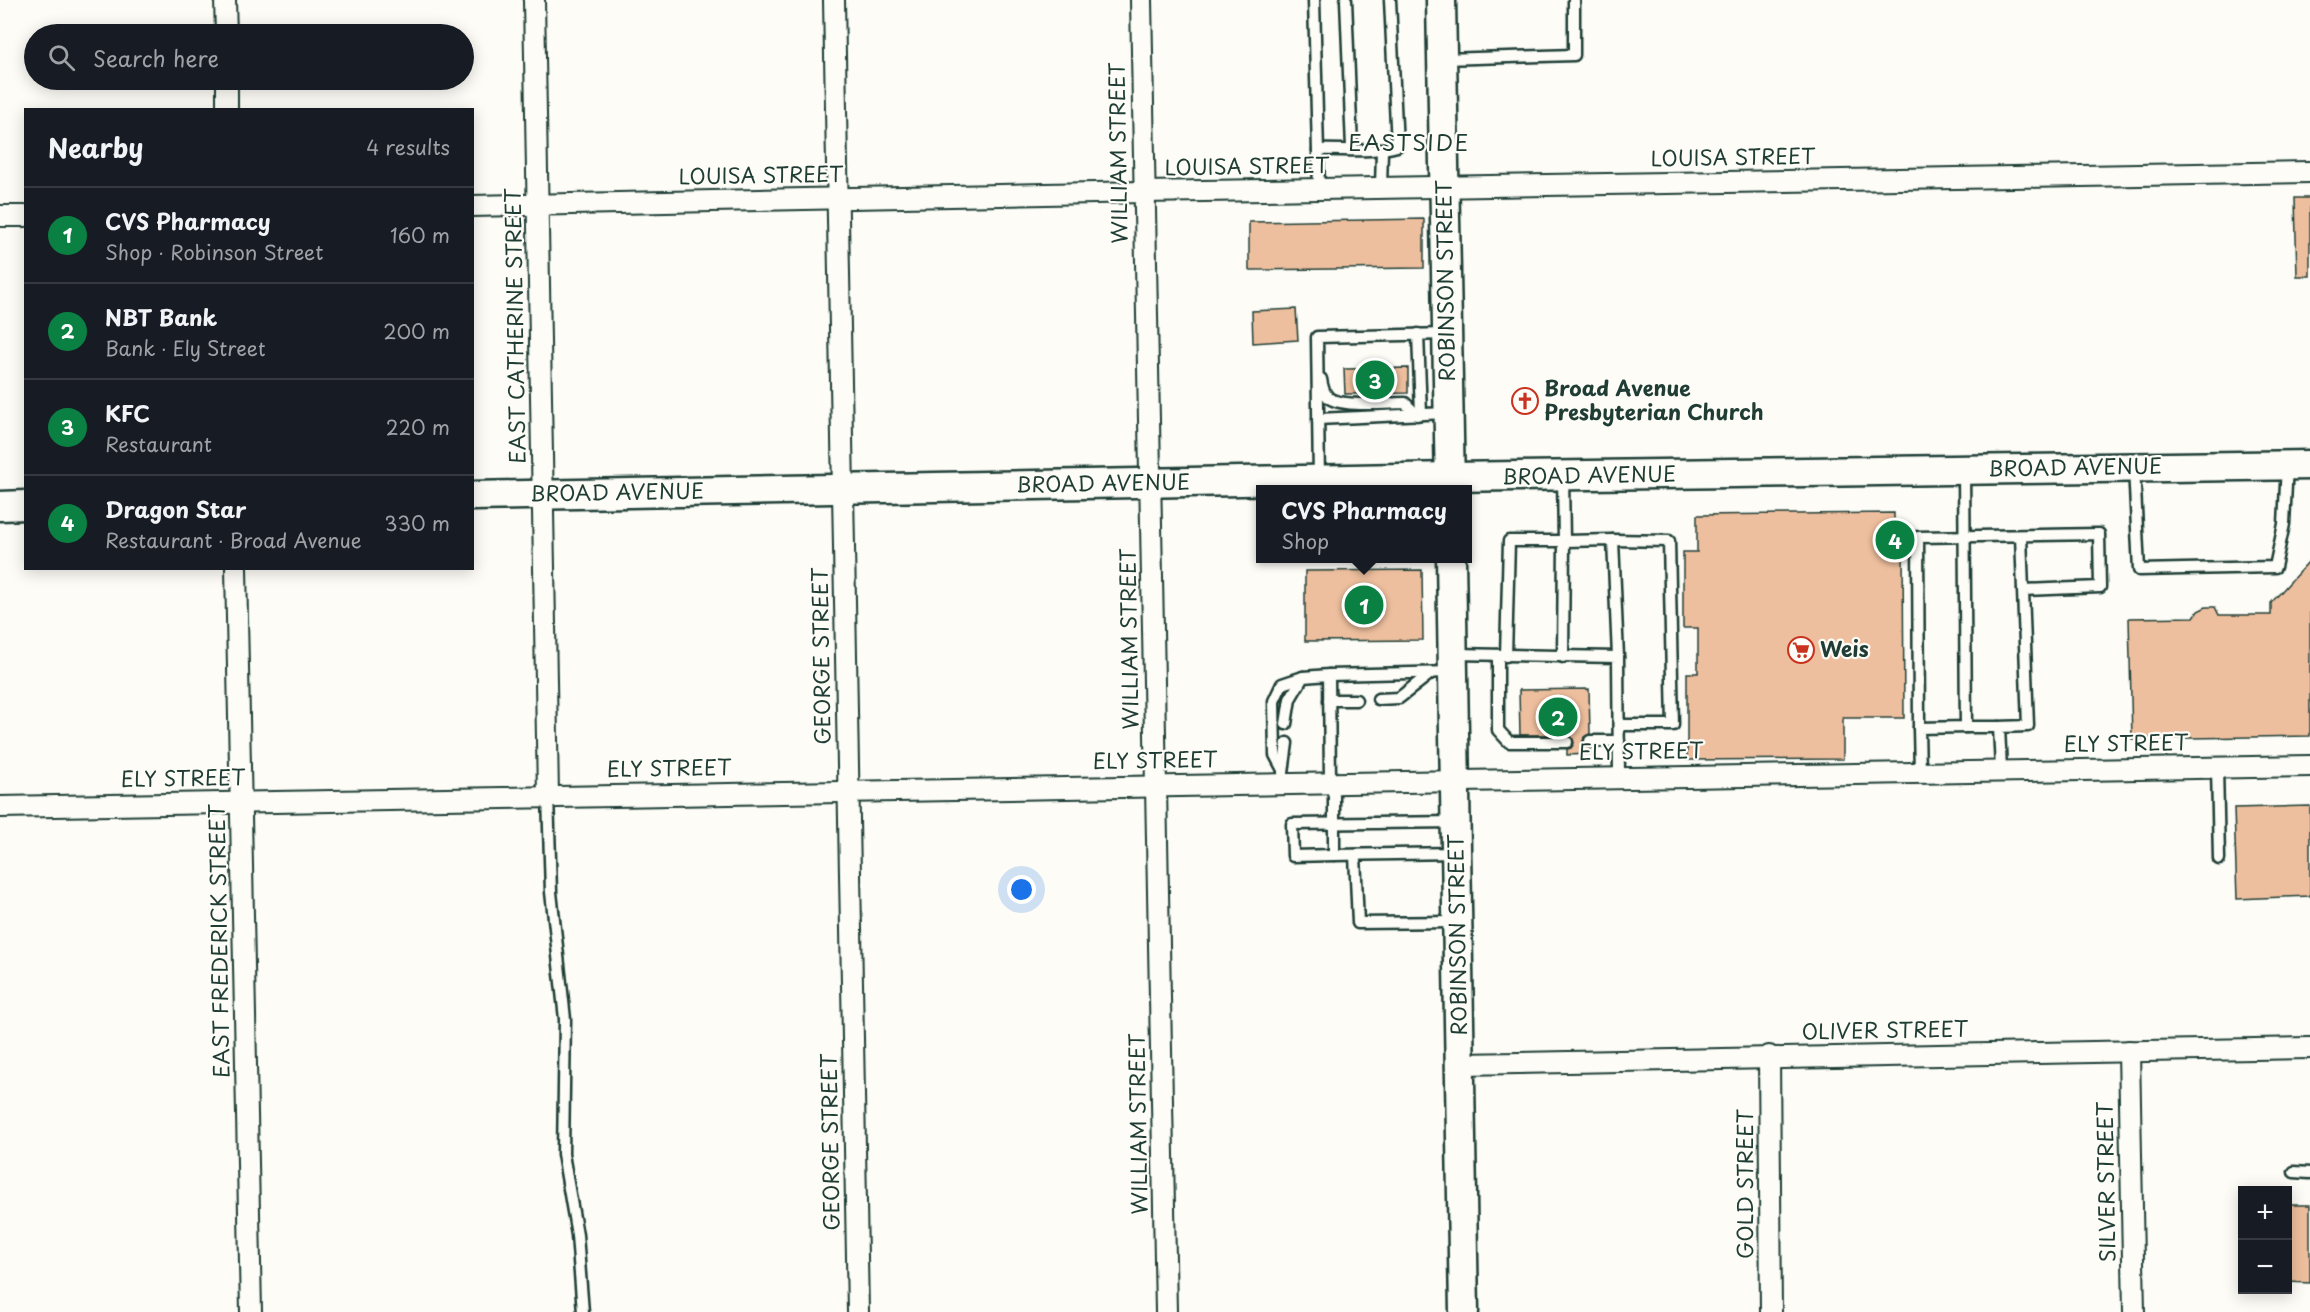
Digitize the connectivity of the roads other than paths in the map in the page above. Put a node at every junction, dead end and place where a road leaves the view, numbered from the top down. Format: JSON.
{"nodes":[{"id":1,"x":225,"y":0,"type":"edge"},
{"id":2,"x":534,"y":0,"type":"edge"},
{"id":3,"x":834,"y":0,"type":"edge"},
{"id":4,"x":1141,"y":0,"type":"edge"},
{"id":5,"x":1314,"y":0,"type":"edge"},
{"id":6,"x":1346,"y":0,"type":"edge"},
{"id":7,"x":1390,"y":0,"type":"edge"},
{"id":8,"x":1441,"y":0,"type":"edge"},
{"id":9,"x":1574,"y":0,"type":"edge"},
{"id":10,"x":226,"y":24,"type":"edge"},
{"id":11,"x":1442,"y":59,"type":"junction"},
{"id":12,"x":226,"y":90,"type":"edge"},
{"id":13,"x":227,"y":108,"type":"edge"},
{"id":14,"x":1352,"y":148,"type":"junction"},
{"id":15,"x":1318,"y":150,"type":"junction"},
{"id":16,"x":1382,"y":150,"type":"junction"},
{"id":17,"x":2310,"y":172,"type":"edge"},
{"id":18,"x":1444,"y":188,"type":"junction"},
{"id":19,"x":1381,"y":189,"type":"junction"},
{"id":20,"x":1319,"y":190,"type":"junction"},
{"id":21,"x":1144,"y":192,"type":"junction"},
{"id":22,"x":837,"y":198,"type":"junction"},
{"id":23,"x":538,"y":205,"type":"junction"},
{"id":24,"x":474,"y":206,"type":"edge"},
{"id":25,"x":0,"y":216,"type":"edge"},
{"id":26,"x":24,"y":216,"type":"edge"},
{"id":27,"x":1418,"y":334,"type":"junction"},
{"id":28,"x":1447,"y":334,"type":"junction"},
{"id":29,"x":1317,"y":355,"type":"junction"},
{"id":30,"x":1429,"y":414,"type":"junction"},
{"id":31,"x":1318,"y":419,"type":"junction"},
{"id":32,"x":2299,"y":465,"type":"edge"},
{"id":33,"x":2134,"y":467,"type":"junction"},
{"id":34,"x":1964,"y":470,"type":"junction"},
{"id":35,"x":1563,"y":476,"type":"junction"},
{"id":36,"x":1319,"y":480,"type":"junction"},
{"id":37,"x":1150,"y":483,"type":"junction"},
{"id":38,"x":1450,"y":483,"type":"edge"},
{"id":39,"x":843,"y":489,"type":"junction"},
{"id":40,"x":542,"y":495,"type":"junction"},
{"id":41,"x":474,"y":496,"type":"edge"},
{"id":42,"x":0,"y":506,"type":"edge"},
{"id":43,"x":24,"y":506,"type":"edge"},
{"id":44,"x":2021,"y":536,"type":"junction"},
{"id":45,"x":1965,"y":537,"type":"junction"},
{"id":46,"x":1613,"y":540,"type":"junction"},
{"id":47,"x":1564,"y":541,"type":"junction"},
{"id":48,"x":1451,"y":563,"type":"edge"},
{"id":49,"x":236,"y":570,"type":"edge"},
{"id":50,"x":2023,"y":590,"type":"junction"},
{"id":51,"x":1502,"y":655,"type":"junction"},
{"id":52,"x":1563,"y":657,"type":"junction"},
{"id":53,"x":1618,"y":657,"type":"junction"},
{"id":54,"x":1446,"y":666,"type":"junction"},
{"id":55,"x":1329,"y":675,"type":"junction"},
{"id":56,"x":1304,"y":677,"type":"junction"},
{"id":57,"x":1378,"y":699,"type":"dead end"},
{"id":58,"x":1329,"y":700,"type":"junction"},
{"id":59,"x":1356,"y":700,"type":"dead end"},
{"id":60,"x":1286,"y":724,"type":"dead end"},
{"id":61,"x":1619,"y":725,"type":"junction"},
{"id":62,"x":1966,"y":727,"type":"junction"},
{"id":63,"x":1999,"y":727,"type":"junction"},
{"id":64,"x":1919,"y":728,"type":"junction"},
{"id":65,"x":1590,"y":741,"type":"dead end"},
{"id":66,"x":1619,"y":741,"type":"junction"},
{"id":67,"x":1567,"y":742,"type":"dead end"},
{"id":68,"x":1287,"y":743,"type":"dead end"},
{"id":69,"x":2310,"y":766,"type":"edge"},
{"id":70,"x":2217,"y":767,"type":"junction"},
{"id":71,"x":2001,"y":770,"type":"junction"},
{"id":72,"x":1920,"y":772,"type":"junction"},
{"id":73,"x":1283,"y":776,"type":"junction"},
{"id":74,"x":1619,"y":777,"type":"junction"},
{"id":75,"x":1455,"y":779,"type":"junction"},
{"id":76,"x":1330,"y":782,"type":"junction"},
{"id":77,"x":1157,"y":785,"type":"junction"},
{"id":78,"x":848,"y":790,"type":"junction"},
{"id":79,"x":548,"y":795,"type":"junction"},
{"id":80,"x":241,"y":802,"type":"junction"},
{"id":81,"x":0,"y":807,"type":"edge"},
{"id":82,"x":1456,"y":822,"type":"junction"},
{"id":83,"x":1334,"y":823,"type":"junction"},
{"id":84,"x":1457,"y":853,"type":"junction"},
{"id":85,"x":1334,"y":855,"type":"junction"},
{"id":86,"x":1355,"y":855,"type":"junction"},
{"id":87,"x":2219,"y":859,"type":"dead end"},
{"id":88,"x":1458,"y":922,"type":"junction"},
{"id":89,"x":2310,"y":1048,"type":"edge"},
{"id":90,"x":2129,"y":1051,"type":"junction"},
{"id":91,"x":1769,"y":1056,"type":"junction"},
{"id":92,"x":1461,"y":1064,"type":"junction"},
{"id":93,"x":2294,"y":1172,"type":"dead end"},
{"id":94,"x":2310,"y":1173,"type":"edge"},
{"id":95,"x":251,"y":1312,"type":"edge"},
{"id":96,"x":582,"y":1312,"type":"edge"},
{"id":97,"x":858,"y":1312,"type":"edge"},
{"id":98,"x":1166,"y":1312,"type":"edge"},
{"id":99,"x":1464,"y":1312,"type":"edge"},
{"id":100,"x":1771,"y":1312,"type":"edge"},
{"id":101,"x":2134,"y":1312,"type":"edge"}],
"edges":[{"from":1,"to":10,"type":"street"},
{"from":2,"to":23,"type":"street","name":"EAST CATHERINE STREET"},
{"from":3,"to":22,"type":"street","name":"GEORGE STREET"},
{"from":4,"to":21,"type":"street","name":"WILLIAM STREET"},
{"from":5,"to":15,"type":"lane"},
{"from":6,"to":14,"type":"lane"},
{"from":7,"to":16,"type":"lane"},
{"from":8,"to":11,"type":"main road","name":"ROBINSON STREET"},
{"from":9,"to":11,"type":"lane"},
{"from":11,"to":18,"type":"main road","name":"ROBINSON STREET"},
{"from":12,"to":13,"type":"street"},
{"from":14,"to":15,"type":"lane"},
{"from":14,"to":16,"type":"lane"},
{"from":15,"to":20,"type":"lane"},
{"from":16,"to":19,"type":"lane"},
{"from":17,"to":18,"type":"street","name":"LOUISA STREET"},
{"from":18,"to":19,"type":"street","name":"LOUISA STREET"},
{"from":18,"to":28,"type":"main road","name":"ROBINSON STREET"},
{"from":19,"to":20,"type":"street","name":"LOUISA STREET"},
{"from":20,"to":21,"type":"street","name":"LOUISA STREET"},
{"from":21,"to":22,"type":"street","name":"LOUISA STREET"},
{"from":21,"to":37,"type":"street","name":"WILLIAM STREET"},
{"from":22,"to":23,"type":"street","name":"LOUISA STREET"},
{"from":22,"to":39,"type":"street","name":"GEORGE STREET"},
{"from":23,"to":24,"type":"street","name":"LOUISA STREET"},
{"from":23,"to":40,"type":"street","name":"EAST CATHERINE STREET"},
{"from":25,"to":26,"type":"street"},
{"from":27,"to":28,"type":"lane"},
{"from":27,"to":29,"type":"lane"},
{"from":27,"to":30,"type":"lane"},
{"from":28,"to":30,"type":"main road","name":"ROBINSON STREET"},
{"from":29,"to":30,"type":"lane"},
{"from":29,"to":31,"type":"lane"},
{"from":30,"to":31,"type":"lane"},
{"from":30,"to":38,"type":"main road","name":"ROBINSON STREET"},
{"from":31,"to":36,"type":"lane"},
{"from":32,"to":33,"type":"main road","name":"BROAD AVENUE"},
{"from":32,"to":33,"type":"lane"},
{"from":33,"to":34,"type":"main road","name":"BROAD AVENUE"},
{"from":34,"to":35,"type":"main road","name":"BROAD AVENUE"},
{"from":34,"to":45,"type":"lane"},
{"from":35,"to":38,"type":"main road","name":"BROAD AVENUE"},
{"from":35,"to":47,"type":"lane"},
{"from":36,"to":37,"type":"main road","name":"BROAD AVENUE"},
{"from":36,"to":38,"type":"main road","name":"BROAD AVENUE"},
{"from":37,"to":39,"type":"main road","name":"BROAD AVENUE"},
{"from":37,"to":77,"type":"street","name":"WILLIAM STREET"},
{"from":39,"to":40,"type":"main road","name":"BROAD AVENUE"},
{"from":39,"to":78,"type":"street","name":"GEORGE STREET"},
{"from":40,"to":41,"type":"main road","name":"BROAD AVENUE"},
{"from":40,"to":79,"type":"street","name":"EAST CATHERINE STREET"},
{"from":42,"to":43,"type":"main road"},
{"from":44,"to":45,"type":"lane"},
{"from":44,"to":50,"type":"lane"},
{"from":44,"to":50,"type":"lane"},
{"from":45,"to":62,"type":"lane"},
{"from":45,"to":64,"type":"lane"},
{"from":46,"to":47,"type":"lane"},
{"from":46,"to":53,"type":"lane"},
{"from":46,"to":61,"type":"lane"},
{"from":47,"to":51,"type":"lane"},
{"from":47,"to":52,"type":"lane"},
{"from":48,"to":54,"type":"main road","name":"ROBINSON STREET"},
{"from":49,"to":80,"type":"street","name":"EAST FREDERICK STREET"},
{"from":50,"to":63,"type":"lane"},
{"from":51,"to":52,"type":"lane"},
{"from":51,"to":54,"type":"lane"},
{"from":51,"to":67,"type":"lane"},
{"from":52,"to":53,"type":"lane"},
{"from":53,"to":61,"type":"lane"},
{"from":54,"to":55,"type":"lane"},
{"from":54,"to":57,"type":"lane"},
{"from":54,"to":75,"type":"main road","name":"ROBINSON STREET"},
{"from":55,"to":56,"type":"lane"},
{"from":55,"to":58,"type":"lane"},
{"from":56,"to":60,"type":"lane"},
{"from":56,"to":73,"type":"lane"},
{"from":58,"to":59,"type":"lane"},
{"from":58,"to":76,"type":"lane"},
{"from":61,"to":66,"type":"lane"},
{"from":62,"to":63,"type":"lane"},
{"from":62,"to":64,"type":"lane"},
{"from":63,"to":71,"type":"lane"},
{"from":64,"to":72,"type":"lane"},
{"from":65,"to":66,"type":"lane"},
{"from":66,"to":74,"type":"lane"},
{"from":68,"to":73,"type":"lane"},
{"from":69,"to":70,"type":"street","name":"ELY STREET"},
{"from":70,"to":71,"type":"street","name":"ELY STREET"},
{"from":70,"to":87,"type":"lane"},
{"from":71,"to":72,"type":"street","name":"ELY STREET"},
{"from":72,"to":74,"type":"street","name":"ELY STREET"},
{"from":73,"to":76,"type":"street","name":"ELY STREET"},
{"from":73,"to":77,"type":"street","name":"ELY STREET"},
{"from":74,"to":75,"type":"street","name":"ELY STREET"},
{"from":75,"to":76,"type":"street","name":"ELY STREET"},
{"from":75,"to":82,"type":"main road","name":"ROBINSON STREET"},
{"from":76,"to":83,"type":"lane"},
{"from":77,"to":78,"type":"street","name":"ELY STREET"},
{"from":77,"to":98,"type":"street","name":"WILLIAM STREET"},
{"from":78,"to":79,"type":"street","name":"ELY STREET"},
{"from":78,"to":97,"type":"street","name":"GEORGE STREET"},
{"from":79,"to":80,"type":"street","name":"ELY STREET"},
{"from":79,"to":96,"type":"lane"},
{"from":80,"to":81,"type":"street","name":"ELY STREET"},
{"from":80,"to":95,"type":"street","name":"EAST FREDERICK STREET"},
{"from":82,"to":83,"type":"lane"},
{"from":82,"to":84,"type":"main road","name":"ROBINSON STREET"},
{"from":83,"to":85,"type":"lane"},
{"from":83,"to":85,"type":"lane"},
{"from":84,"to":86,"type":"lane"},
{"from":84,"to":88,"type":"main road","name":"ROBINSON STREET"},
{"from":85,"to":86,"type":"lane"},
{"from":86,"to":88,"type":"lane"},
{"from":88,"to":92,"type":"main road","name":"ROBINSON STREET"},
{"from":89,"to":90,"type":"street","name":"OLIVER STREET"},
{"from":90,"to":91,"type":"street","name":"OLIVER STREET"},
{"from":90,"to":101,"type":"street","name":"SILVER STREET"},
{"from":91,"to":92,"type":"street","name":"OLIVER STREET"},
{"from":91,"to":100,"type":"street","name":"GOLD STREET"},
{"from":92,"to":99,"type":"main road","name":"ROBINSON STREET"},
{"from":93,"to":94,"type":"lane"}]}
